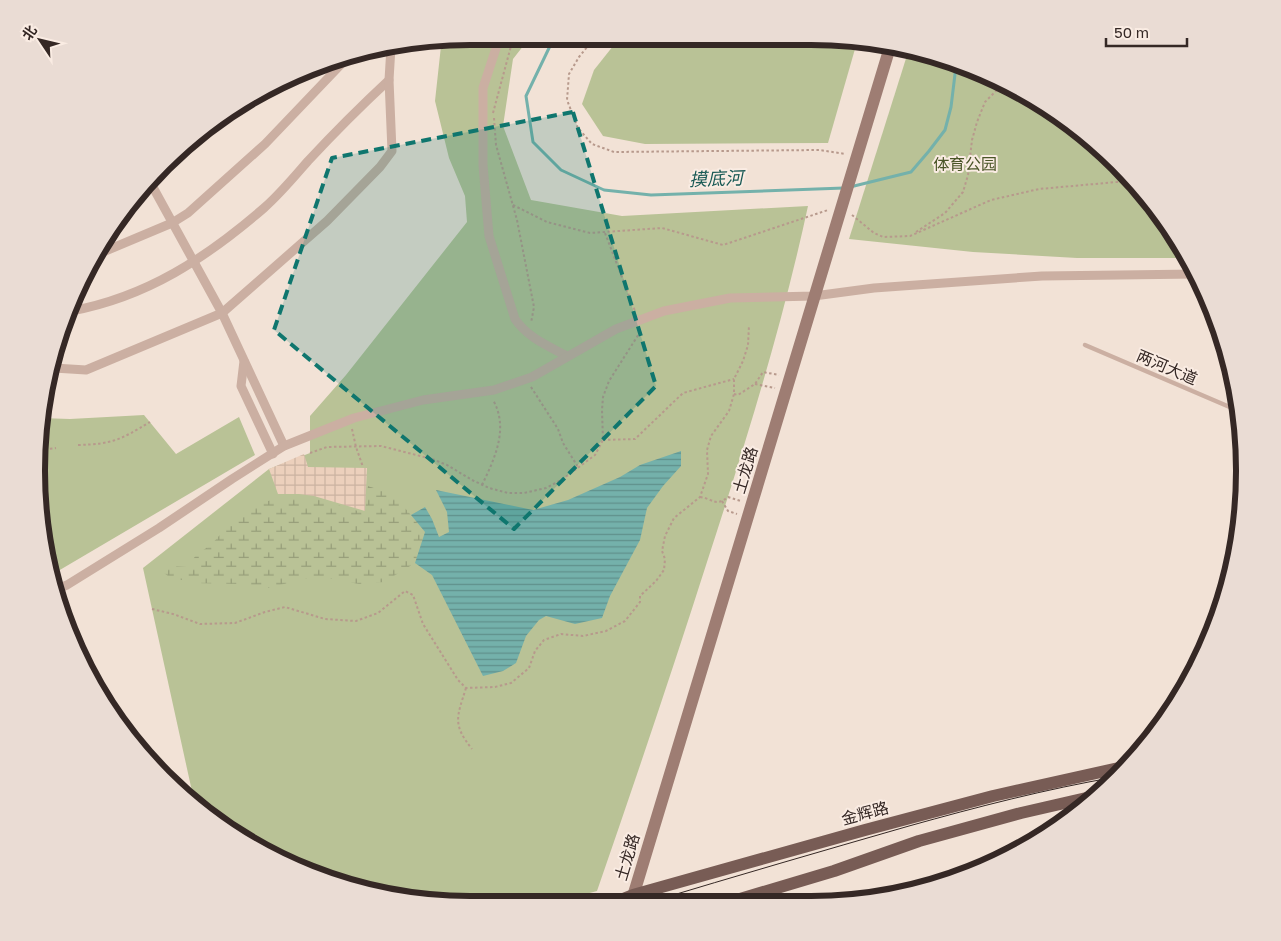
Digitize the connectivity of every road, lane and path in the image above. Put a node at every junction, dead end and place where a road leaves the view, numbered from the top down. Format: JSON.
{"nodes":[{"id":1,"x":497,"y":45,"type":"edge"},
{"id":2,"x":512,"y":45,"type":"edge"},
{"id":3,"x":589,"y":45,"type":"edge"},
{"id":4,"x":391,"y":52,"type":"edge"},
{"id":5,"x":888,"y":52,"type":"edge"},
{"id":6,"x":339,"y":66,"type":"edge"},
{"id":7,"x":389,"y":80,"type":"junction"},
{"id":8,"x":998,"y":88,"type":"edge"},
{"id":9,"x":857,"y":156,"type":"junction"},
{"id":10,"x":1121,"y":181,"type":"edge"},
{"id":11,"x":153,"y":188,"type":"edge"},
{"id":12,"x":842,"y":203,"type":"junction"},
{"id":13,"x":513,"y":205,"type":"junction"},
{"id":14,"x":172,"y":223,"type":"junction"},
{"id":15,"x":605,"y":232,"type":"junction"},
{"id":16,"x":910,"y":236,"type":"junction"},
{"id":17,"x":106,"y":252,"type":"edge"},
{"id":18,"x":194,"y":263,"type":"junction"},
{"id":19,"x":1188,"y":274,"type":"edge"},
{"id":20,"x":814,"y":296,"type":"junction"},
{"id":21,"x":76,"y":310,"type":"edge"},
{"id":22,"x":222,"y":313,"type":"junction"},
{"id":23,"x":639,"y":320,"type":"junction"},
{"id":24,"x":749,"y":326,"type":"dead end"},
{"id":25,"x":529,"y":335,"type":"junction"},
{"id":26,"x":1085,"y":345,"type":"dead end"},
{"id":27,"x":567,"y":356,"type":"junction"},
{"id":28,"x":244,"y":361,"type":"junction"},
{"id":29,"x":57,"y":368,"type":"edge"},
{"id":30,"x":790,"y":377,"type":"junction"},
{"id":31,"x":526,"y":379,"type":"junction"},
{"id":32,"x":734,"y":379,"type":"junction"},
{"id":33,"x":755,"y":384,"type":"junction"},
{"id":34,"x":488,"y":390,"type":"junction"},
{"id":35,"x":786,"y":390,"type":"junction"},
{"id":36,"x":734,"y":394,"type":"junction"},
{"id":37,"x":1231,"y":408,"type":"edge"},
{"id":38,"x":349,"y":420,"type":"junction"},
{"id":39,"x":150,"y":422,"type":"dead end"},
{"id":40,"x":603,"y":440,"type":"junction"},
{"id":41,"x":78,"y":445,"type":"dead end"},
{"id":42,"x":284,"y":446,"type":"junction"},
{"id":43,"x":356,"y":447,"type":"junction"},
{"id":44,"x":56,"y":448,"type":"dead end"},
{"id":45,"x":46,"y":449,"type":"edge"},
{"id":46,"x":310,"y":453,"type":"dead end"},
{"id":47,"x":274,"y":454,"type":"junction"},
{"id":48,"x":363,"y":467,"type":"dead end"},
{"id":49,"x":578,"y":468,"type":"junction"},
{"id":50,"x":482,"y":485,"type":"junction"},
{"id":51,"x":700,"y":497,"type":"junction"},
{"id":52,"x":722,"y":501,"type":"junction"},
{"id":53,"x":751,"y":505,"type":"junction"},
{"id":54,"x":747,"y":518,"type":"junction"},
{"id":55,"x":61,"y":587,"type":"edge"},
{"id":56,"x":152,"y":609,"type":"dead end"},
{"id":57,"x":466,"y":688,"type":"junction"},
{"id":58,"x":472,"y":749,"type":"dead end"},
{"id":59,"x":1112,"y":769,"type":"edge"},
{"id":60,"x":1080,"y":799,"type":"edge"},
{"id":61,"x":633,"y":896,"type":"edge"},
{"id":62,"x":642,"y":896,"type":"edge"},
{"id":63,"x":750,"y":896,"type":"edge"}],
"edges":[{"from":1,"to":25,"type":"street"},
{"from":2,"to":13,"type":"path"},
{"from":3,"to":9,"type":"path"},
{"from":4,"to":7,"type":"street"},
{"from":5,"to":9,"type":"street","name":"土龙路"},
{"from":6,"to":14,"type":"street"},
{"from":7,"to":18,"type":"street"},
{"from":7,"to":22,"type":"street"},
{"from":8,"to":16,"type":"path"},
{"from":9,"to":12,"type":"street","name":"土龙路"},
{"from":10,"to":16,"type":"path"},
{"from":11,"to":14,"type":"street"},
{"from":12,"to":15,"type":"path"},
{"from":12,"to":16,"type":"path"},
{"from":12,"to":20,"type":"street","name":"土龙路"},
{"from":13,"to":15,"type":"path"},
{"from":13,"to":25,"type":"path"},
{"from":14,"to":17,"type":"street"},
{"from":14,"to":18,"type":"street"},
{"from":15,"to":23,"type":"path"},
{"from":18,"to":21,"type":"street"},
{"from":18,"to":22,"type":"street"},
{"from":19,"to":20,"type":"street"},
{"from":20,"to":23,"type":"street"},
{"from":20,"to":30,"type":"street","name":"土龙路"},
{"from":22,"to":28,"type":"street"},
{"from":22,"to":29,"type":"street"},
{"from":23,"to":27,"type":"street"},
{"from":23,"to":40,"type":"path"},
{"from":24,"to":32,"type":"path"},
{"from":25,"to":27,"type":"street"},
{"from":26,"to":37,"type":"lane","name":"两河大道"},
{"from":27,"to":31,"type":"street"},
{"from":28,"to":42,"type":"street"},
{"from":28,"to":47,"type":"street"},
{"from":30,"to":33,"type":"path"},
{"from":30,"to":35,"type":"street","name":"土龙路"},
{"from":31,"to":34,"type":"street"},
{"from":31,"to":49,"type":"path"},
{"from":32,"to":36,"type":"path"},
{"from":32,"to":40,"type":"path"},
{"from":33,"to":35,"type":"path"},
{"from":33,"to":36,"type":"path"},
{"from":34,"to":38,"type":"street"},
{"from":34,"to":50,"type":"path"},
{"from":35,"to":53,"type":"street","name":"土龙路"},
{"from":36,"to":51,"type":"path"},
{"from":38,"to":42,"type":"street"},
{"from":38,"to":43,"type":"path"},
{"from":39,"to":41,"type":"path"},
{"from":40,"to":49,"type":"path"},
{"from":42,"to":47,"type":"street"},
{"from":43,"to":46,"type":"path"},
{"from":43,"to":48,"type":"path"},
{"from":43,"to":50,"type":"path"},
{"from":44,"to":45,"type":"path"},
{"from":47,"to":55,"type":"street"},
{"from":49,"to":50,"type":"path"},
{"from":51,"to":52,"type":"path"},
{"from":51,"to":57,"type":"path"},
{"from":52,"to":53,"type":"path"},
{"from":52,"to":54,"type":"path"},
{"from":53,"to":54,"type":"street","name":"土龙路"},
{"from":54,"to":61,"type":"street","name":"土龙路"},
{"from":56,"to":57,"type":"path"},
{"from":57,"to":58,"type":"path"},
{"from":59,"to":62,"type":"main road","name":"金辉路"},
{"from":60,"to":63,"type":"main road"}]}
